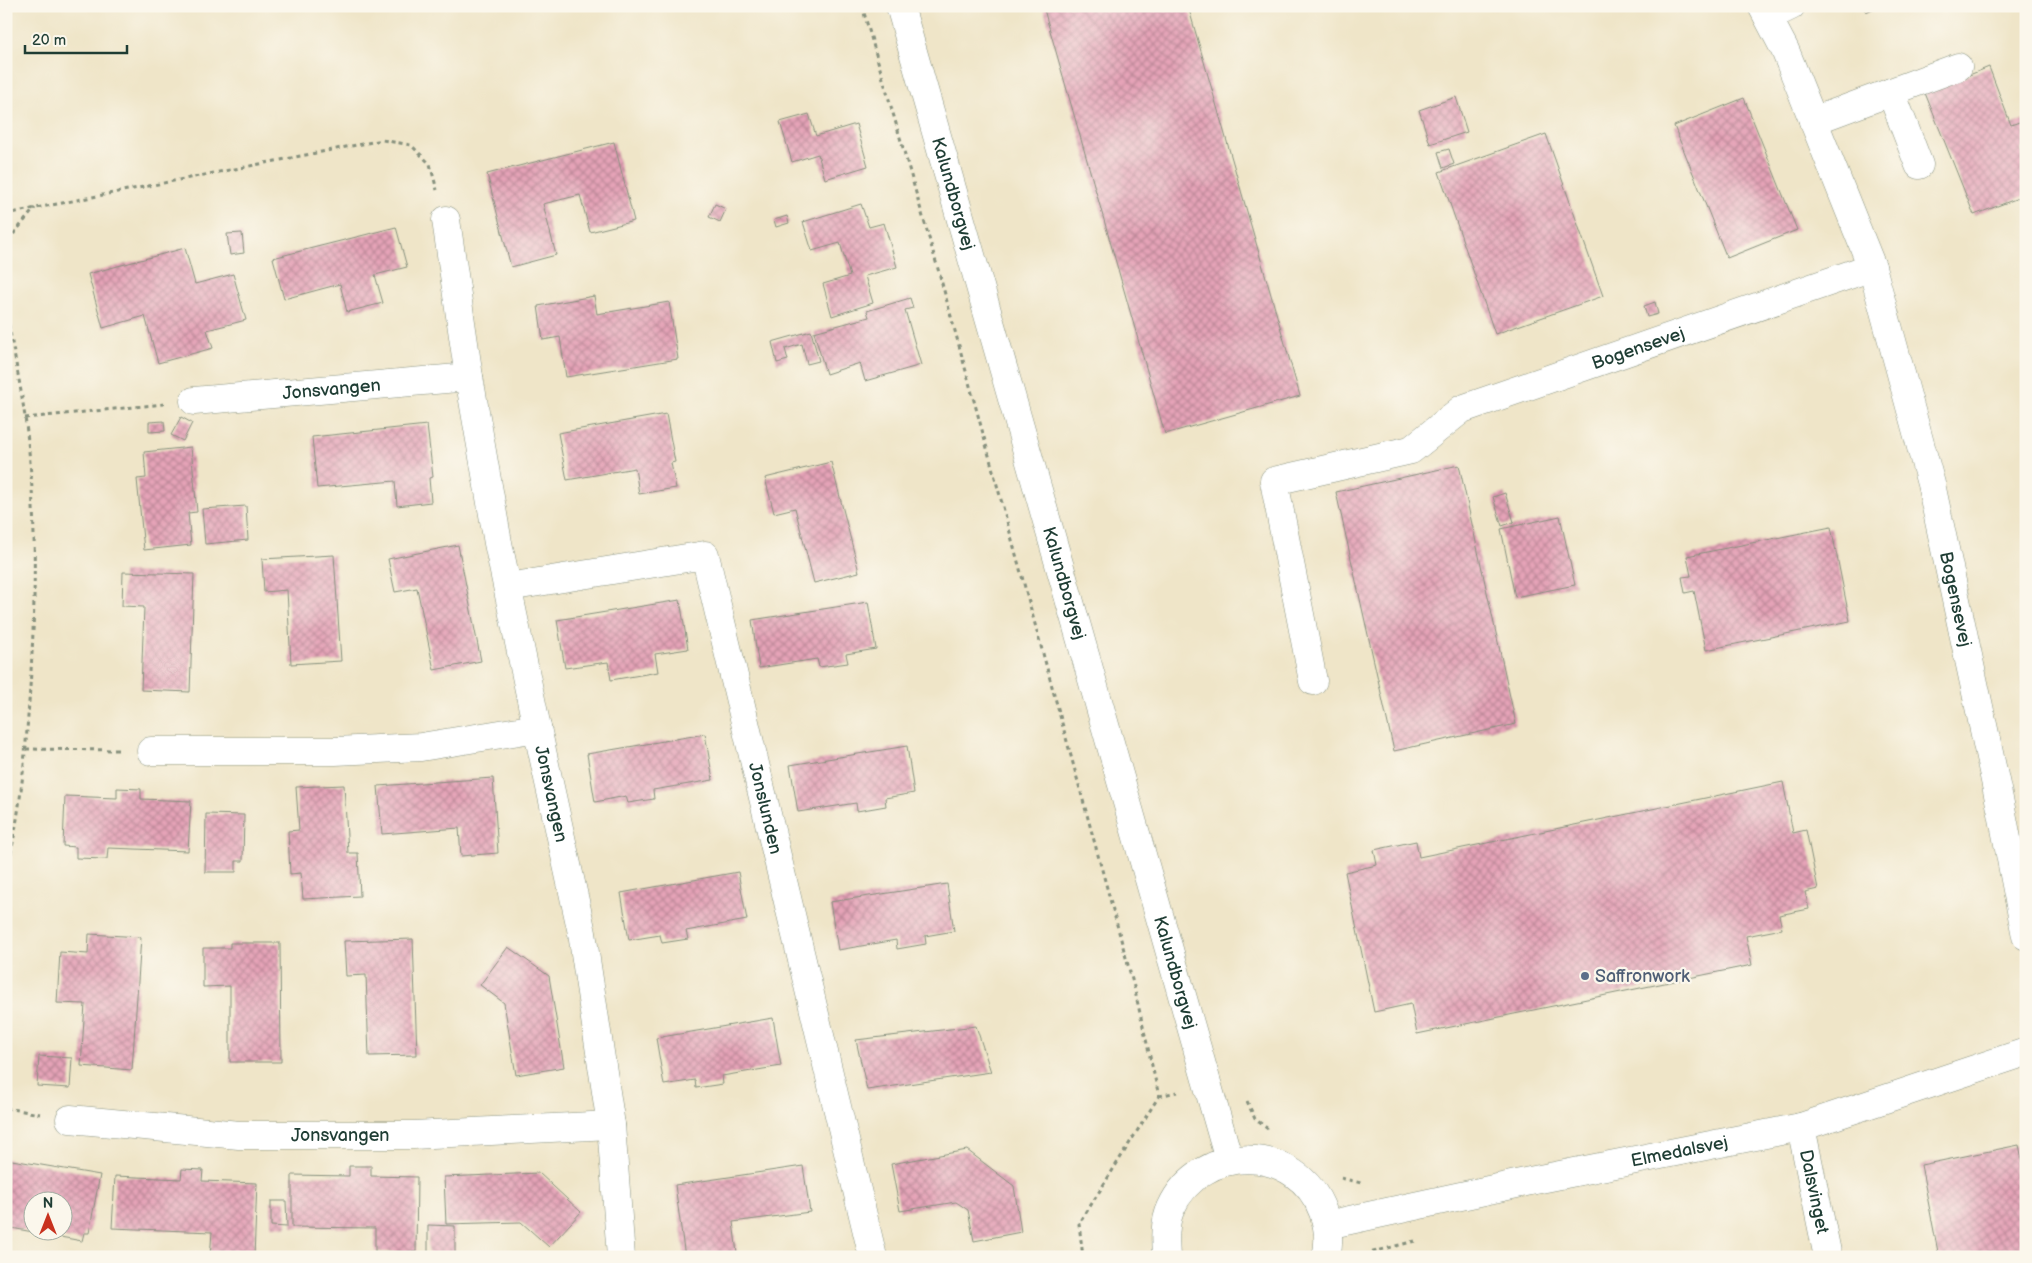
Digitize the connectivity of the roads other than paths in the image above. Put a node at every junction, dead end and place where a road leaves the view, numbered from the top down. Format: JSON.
{"nodes":[{"id":1,"x":900,"y":6,"type":"edge"},
{"id":2,"x":1774,"y":10,"type":"edge"},
{"id":3,"x":1958,"y":67,"type":"dead end"},
{"id":4,"x":1891,"y":92,"type":"junction"},
{"id":5,"x":1813,"y":121,"type":"junction"},
{"id":6,"x":1919,"y":165,"type":"dead end"},
{"id":7,"x":446,"y":220,"type":"road end"},
{"id":8,"x":1872,"y":267,"type":"junction"},
{"id":9,"x":469,"y":377,"type":"junction"},
{"id":10,"x":194,"y":401,"type":"road end"},
{"id":11,"x":508,"y":587,"type":"junction"},
{"id":12,"x":1313,"y":681,"type":"dead end"},
{"id":13,"x":536,"y":728,"type":"junction"},
{"id":14,"x":151,"y":751,"type":"road end"},
{"id":15,"x":2026,"y":936,"type":"edge"},
{"id":16,"x":2026,"y":1052,"type":"edge"},
{"id":17,"x":70,"y":1119,"type":"dead end"},
{"id":18,"x":611,"y":1125,"type":"junction"},
{"id":19,"x":1801,"y":1127,"type":"junction"},
{"id":20,"x":1229,"y":1160,"type":"junction"},
{"id":21,"x":1327,"y":1225,"type":"junction"},
{"id":22,"x":621,"y":1257,"type":"edge"},
{"id":23,"x":872,"y":1257,"type":"edge"},
{"id":24,"x":1166,"y":1257,"type":"edge"},
{"id":25,"x":1326,"y":1257,"type":"edge"},
{"id":26,"x":1828,"y":1257,"type":"edge"}],
"edges":[{"from":1,"to":20,"type":"street","name":"Kalundborgvej"},
{"from":2,"to":5,"type":"street","name":"Bogensevej"},
{"from":3,"to":4,"type":"street"},
{"from":4,"to":5,"type":"street"},
{"from":4,"to":6,"type":"street"},
{"from":5,"to":8,"type":"street","name":"Bogensevej"},
{"from":7,"to":9,"type":"street","name":"Jonsvangen"},
{"from":8,"to":12,"type":"street","name":"Bogensevej"},
{"from":8,"to":15,"type":"street","name":"Bogensevej"},
{"from":9,"to":10,"type":"street","name":"Jonsvangen"},
{"from":9,"to":11,"type":"street","name":"Jonsvangen"},
{"from":11,"to":13,"type":"street","name":"Jonsvangen"},
{"from":11,"to":23,"type":"street","name":"Jonslunden"},
{"from":13,"to":14,"type":"street","name":"Jonsvangen"},
{"from":13,"to":18,"type":"street","name":"Jonsvangen"},
{"from":16,"to":19,"type":"street","name":"Elmedalsvej"},
{"from":17,"to":18,"type":"street","name":"Jonsvangen"},
{"from":18,"to":22,"type":"street","name":"Jonsvangen"},
{"from":19,"to":21,"type":"street","name":"Elmedalsvej"},
{"from":19,"to":26,"type":"street","name":"Dalsvinget"},
{"from":20,"to":21,"type":"street"},
{"from":20,"to":24,"type":"street"},
{"from":21,"to":25,"type":"street"}]}
